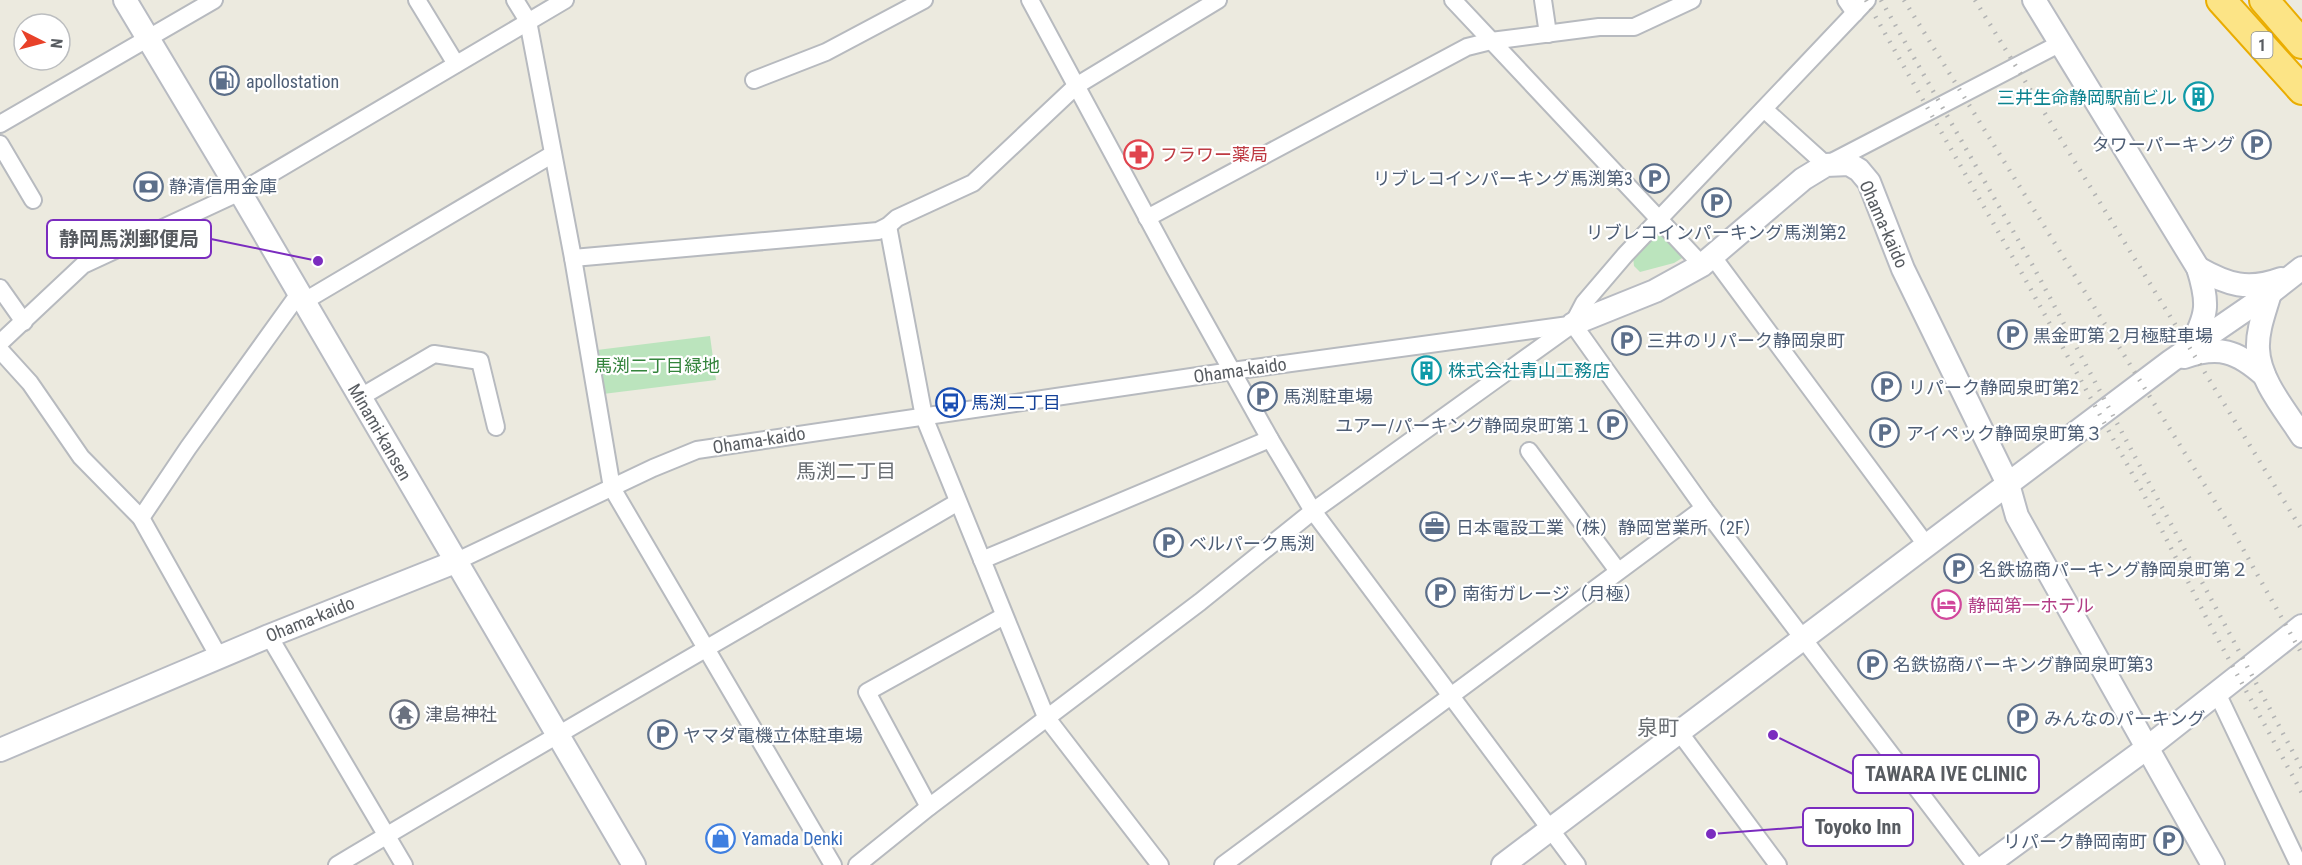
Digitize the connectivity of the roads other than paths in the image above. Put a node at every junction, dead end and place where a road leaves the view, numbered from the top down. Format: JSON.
{"nodes":[{"id":1,"x":125,"y":0,"type":"edge"},
{"id":2,"x":214,"y":0,"type":"edge"},
{"id":3,"x":417,"y":0,"type":"edge"},
{"id":4,"x":515,"y":0,"type":"edge"},
{"id":5,"x":565,"y":0,"type":"edge"},
{"id":6,"x":924,"y":0,"type":"edge"},
{"id":7,"x":1030,"y":0,"type":"edge"},
{"id":8,"x":1218,"y":0,"type":"edge"},
{"id":9,"x":1453,"y":0,"type":"edge"},
{"id":10,"x":1543,"y":0,"type":"edge"},
{"id":11,"x":1692,"y":0,"type":"edge"},
{"id":12,"x":1867,"y":0,"type":"edge"},
{"id":13,"x":2034,"y":0,"type":"edge"},
{"id":14,"x":2221,"y":0,"type":"edge"},
{"id":15,"x":2264,"y":0,"type":"edge"},
{"id":16,"x":1666,"y":6,"type":"edge"},
{"id":17,"x":1851,"y":6,"type":"edge"},
{"id":18,"x":528,"y":21,"type":"junction"},
{"id":19,"x":1548,"y":34,"type":"junction"},
{"id":20,"x":147,"y":39,"type":"junction"},
{"id":21,"x":1491,"y":41,"type":"junction"},
{"id":22,"x":2061,"y":43,"type":"junction"},
{"id":23,"x":2302,"y":44,"type":"edge"},
{"id":24,"x":456,"y":64,"type":"junction"},
{"id":25,"x":754,"y":80,"type":"dead end"},
{"id":26,"x":1076,"y":86,"type":"junction"},
{"id":27,"x":2302,"y":90,"type":"edge"},
{"id":28,"x":1764,"y":109,"type":"junction"},
{"id":29,"x":0,"y":124,"type":"edge"},
{"id":30,"x":0,"y":144,"type":"edge"},
{"id":31,"x":554,"y":154,"type":"junction"},
{"id":32,"x":1826,"y":165,"type":"junction"},
{"id":33,"x":240,"y":192,"type":"junction"},
{"id":34,"x":33,"y":200,"type":"dead end"},
{"id":35,"x":1147,"y":218,"type":"junction"},
{"id":36,"x":1660,"y":218,"type":"junction"},
{"id":37,"x":888,"y":226,"type":"junction"},
{"id":38,"x":573,"y":258,"type":"junction"},
{"id":39,"x":1707,"y":261,"type":"junction"},
{"id":40,"x":2198,"y":268,"type":"junction"},
{"id":41,"x":2298,"y":271,"type":"edge"},
{"id":42,"x":0,"y":288,"type":"edge"},
{"id":43,"x":2270,"y":293,"type":"junction"},
{"id":44,"x":301,"y":298,"type":"junction"},
{"id":45,"x":24,"y":322,"type":"junction"},
{"id":46,"x":1573,"y":324,"type":"junction"},
{"id":47,"x":0,"y":343,"type":"edge"},
{"id":48,"x":2189,"y":348,"type":"junction"},
{"id":49,"x":0,"y":350,"type":"edge"},
{"id":50,"x":2171,"y":362,"type":"junction"},
{"id":51,"x":1232,"y":371,"type":"junction"},
{"id":52,"x":2264,"y":375,"type":"junction"},
{"id":53,"x":359,"y":398,"type":"junction"},
{"id":54,"x":924,"y":417,"type":"junction"},
{"id":55,"x":496,"y":427,"type":"dead end"},
{"id":56,"x":2302,"y":436,"type":"edge"},
{"id":57,"x":1270,"y":439,"type":"junction"},
{"id":58,"x":1529,"y":452,"type":"dead end"},
{"id":59,"x":2008,"y":484,"type":"junction"},
{"id":60,"x":612,"y":488,"type":"junction"},
{"id":61,"x":958,"y":502,"type":"junction"},
{"id":62,"x":1704,"y":508,"type":"junction"},
{"id":63,"x":1314,"y":512,"type":"junction"},
{"id":64,"x":141,"y":518,"type":"junction"},
{"id":65,"x":1927,"y":546,"type":"junction"},
{"id":66,"x":982,"y":560,"type":"junction"},
{"id":67,"x":455,"y":562,"type":"junction"},
{"id":68,"x":1618,"y":571,"type":"junction"},
{"id":69,"x":1004,"y":616,"type":"junction"},
{"id":70,"x":2302,"y":626,"type":"edge"},
{"id":71,"x":269,"y":636,"type":"junction"},
{"id":72,"x":1805,"y":639,"type":"junction"},
{"id":73,"x":707,"y":650,"type":"junction"},
{"id":74,"x":219,"y":657,"type":"junction"},
{"id":75,"x":2217,"y":693,"type":"junction"},
{"id":76,"x":1449,"y":696,"type":"junction"},
{"id":77,"x":1046,"y":717,"type":"junction"},
{"id":78,"x":1680,"y":733,"type":"junction"},
{"id":79,"x":558,"y":734,"type":"junction"},
{"id":80,"x":2147,"y":748,"type":"junction"},
{"id":81,"x":0,"y":750,"type":"edge"},
{"id":82,"x":929,"y":807,"type":"junction"},
{"id":83,"x":1550,"y":830,"type":"junction"},
{"id":84,"x":388,"y":835,"type":"junction"},
{"id":85,"x":337,"y":865,"type":"edge"},
{"id":86,"x":404,"y":865,"type":"edge"},
{"id":87,"x":634,"y":865,"type":"edge"},
{"id":88,"x":833,"y":865,"type":"edge"},
{"id":89,"x":857,"y":865,"type":"edge"},
{"id":90,"x":1160,"y":865,"type":"edge"},
{"id":91,"x":1223,"y":865,"type":"edge"},
{"id":92,"x":1503,"y":865,"type":"edge"},
{"id":93,"x":1577,"y":865,"type":"edge"},
{"id":94,"x":1778,"y":865,"type":"edge"},
{"id":95,"x":1975,"y":865,"type":"edge"},
{"id":96,"x":1987,"y":865,"type":"edge"},
{"id":97,"x":2213,"y":865,"type":"edge"},
{"id":98,"x":2299,"y":865,"type":"edge"}],
"edges":[{"from":1,"to":20,"type":"street","name":"Minami-kansen"},
{"from":2,"to":20,"type":"street"},
{"from":3,"to":24,"type":"street"},
{"from":4,"to":18,"type":"street"},
{"from":5,"to":18,"type":"street"},
{"from":6,"to":25,"type":"street"},
{"from":7,"to":26,"type":"street"},
{"from":8,"to":26,"type":"street"},
{"from":9,"to":21,"type":"street"},
{"from":10,"to":19,"type":"street"},
{"from":11,"to":16,"type":"street"},
{"from":12,"to":17,"type":"street"},
{"from":13,"to":22,"type":"street"},
{"from":14,"to":27,"type":"highway","number":"1"},
{"from":15,"to":23,"type":"highway","number":"1"},
{"from":16,"to":19,"type":"street"},
{"from":17,"to":28,"type":"street"},
{"from":18,"to":24,"type":"street"},
{"from":18,"to":31,"type":"street"},
{"from":19,"to":21,"type":"street"},
{"from":20,"to":29,"type":"street"},
{"from":20,"to":33,"type":"street","name":"Minami-kansen"},
{"from":21,"to":35,"type":"street"},
{"from":21,"to":36,"type":"street"},
{"from":22,"to":32,"type":"street"},
{"from":22,"to":40,"type":"street"},
{"from":24,"to":33,"type":"street"},
{"from":26,"to":35,"type":"street"},
{"from":26,"to":37,"type":"street"},
{"from":28,"to":32,"type":"street"},
{"from":28,"to":36,"type":"street"},
{"from":30,"to":34,"type":"street"},
{"from":31,"to":38,"type":"street"},
{"from":31,"to":44,"type":"street"},
{"from":32,"to":39,"type":"street","name":"Ohama-kaido"},
{"from":32,"to":59,"type":"street","name":"Ohama-kaido"},
{"from":33,"to":44,"type":"street","name":"Minami-kansen"},
{"from":33,"to":45,"type":"street"},
{"from":35,"to":51,"type":"street"},
{"from":36,"to":39,"type":"street"},
{"from":36,"to":46,"type":"street"},
{"from":37,"to":38,"type":"street"},
{"from":37,"to":54,"type":"street"},
{"from":38,"to":60,"type":"street"},
{"from":39,"to":46,"type":"street","name":"Ohama-kaido"},
{"from":39,"to":65,"type":"street"},
{"from":40,"to":41,"type":"street"},
{"from":40,"to":48,"type":"street"},
{"from":41,"to":43,"type":"street"},
{"from":42,"to":45,"type":"street"},
{"from":43,"to":48,"type":"street"},
{"from":43,"to":52,"type":"street"},
{"from":44,"to":53,"type":"street","name":"Minami-kansen"},
{"from":44,"to":64,"type":"street"},
{"from":45,"to":47,"type":"street"},
{"from":46,"to":51,"type":"street","name":"Ohama-kaido"},
{"from":46,"to":62,"type":"street"},
{"from":46,"to":63,"type":"street","name":"Ohama-kaido"},
{"from":48,"to":50,"type":"street"},
{"from":49,"to":64,"type":"street"},
{"from":50,"to":52,"type":"street"},
{"from":50,"to":59,"type":"street"},
{"from":51,"to":54,"type":"street","name":"Ohama-kaido"},
{"from":51,"to":57,"type":"street"},
{"from":52,"to":56,"type":"street"},
{"from":53,"to":55,"type":"street"},
{"from":53,"to":67,"type":"street","name":"Minami-kansen"},
{"from":54,"to":60,"type":"street","name":"Ohama-kaido"},
{"from":54,"to":61,"type":"street"},
{"from":57,"to":63,"type":"street"},
{"from":57,"to":66,"type":"street"},
{"from":58,"to":68,"type":"street"},
{"from":59,"to":65,"type":"street"},
{"from":59,"to":80,"type":"street","name":"Ohama-kaido"},
{"from":60,"to":67,"type":"street","name":"Ohama-kaido"},
{"from":60,"to":73,"type":"street"},
{"from":61,"to":66,"type":"street"},
{"from":61,"to":73,"type":"street"},
{"from":62,"to":68,"type":"street"},
{"from":62,"to":72,"type":"street"},
{"from":63,"to":76,"type":"street"},
{"from":63,"to":77,"type":"street","name":"Ohama-kaido"},
{"from":64,"to":74,"type":"street"},
{"from":65,"to":72,"type":"street"},
{"from":66,"to":69,"type":"street"},
{"from":67,"to":71,"type":"street","name":"Ohama-kaido"},
{"from":67,"to":79,"type":"street","name":"Minami-kansen"},
{"from":68,"to":76,"type":"street"},
{"from":69,"to":77,"type":"street"},
{"from":69,"to":82,"type":"street"},
{"from":70,"to":75,"type":"street"},
{"from":71,"to":74,"type":"street","name":"Ohama-kaido"},
{"from":71,"to":84,"type":"street"},
{"from":72,"to":78,"type":"street"},
{"from":72,"to":95,"type":"street"},
{"from":73,"to":79,"type":"street"},
{"from":73,"to":88,"type":"street"},
{"from":74,"to":81,"type":"street","name":"Ohama-kaido"},
{"from":75,"to":80,"type":"street"},
{"from":75,"to":98,"type":"street"},
{"from":76,"to":83,"type":"street"},
{"from":76,"to":91,"type":"street"},
{"from":77,"to":82,"type":"street","name":"Ohama-kaido"},
{"from":77,"to":90,"type":"street"},
{"from":78,"to":83,"type":"street"},
{"from":78,"to":94,"type":"street"},
{"from":79,"to":84,"type":"street"},
{"from":79,"to":87,"type":"street","name":"Minami-kansen"},
{"from":80,"to":96,"type":"street"},
{"from":80,"to":97,"type":"street","name":"Ohama-kaido"},
{"from":82,"to":89,"type":"street","name":"Ohama-kaido"},
{"from":83,"to":92,"type":"street"},
{"from":83,"to":93,"type":"street"},
{"from":84,"to":85,"type":"street"},
{"from":84,"to":86,"type":"street"}]}
